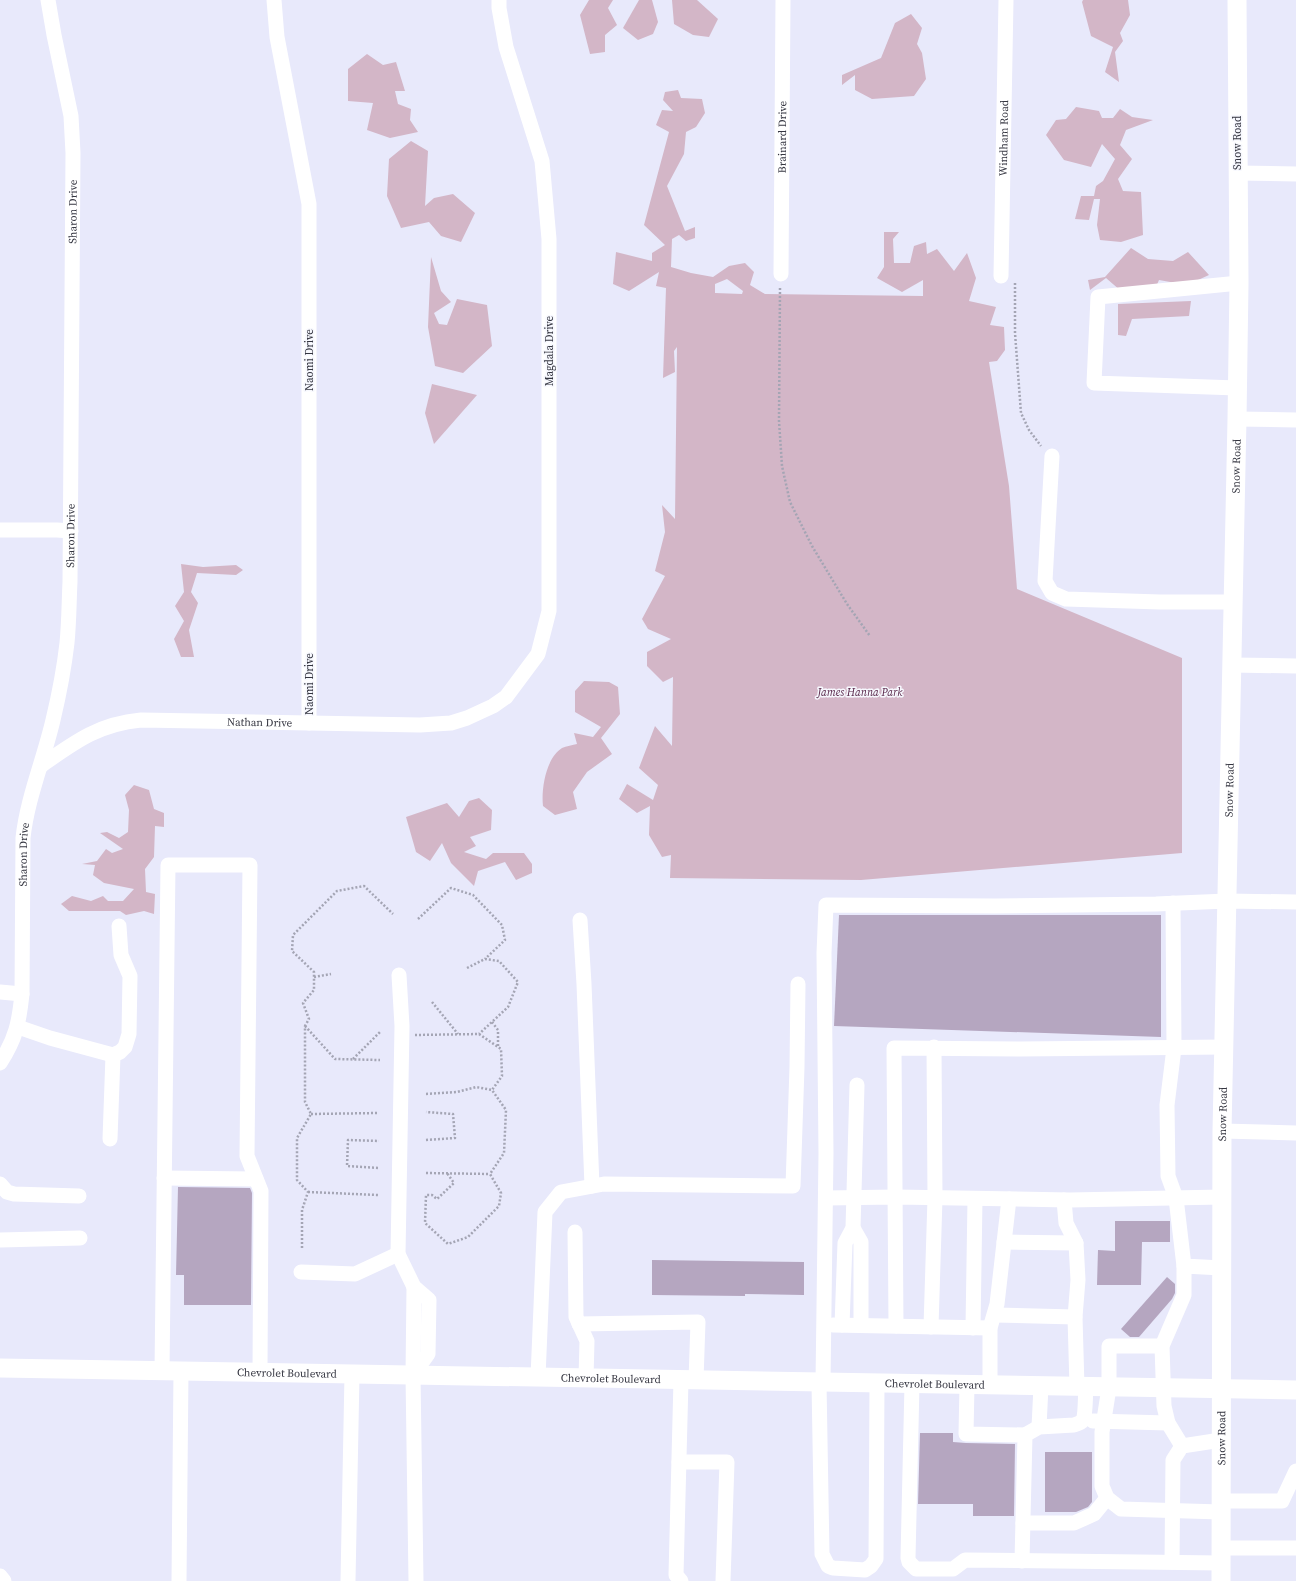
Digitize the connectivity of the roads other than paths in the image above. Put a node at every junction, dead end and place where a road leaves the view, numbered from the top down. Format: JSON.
{"nodes":[{"id":1,"x":48,"y":0,"type":"edge"},
{"id":2,"x":274,"y":0,"type":"edge"},
{"id":3,"x":499,"y":0,"type":"edge"},
{"id":4,"x":783,"y":0,"type":"edge"},
{"id":5,"x":1006,"y":0,"type":"edge"},
{"id":6,"x":1237,"y":0,"type":"edge"},
{"id":7,"x":1237,"y":173,"type":"junction"},
{"id":8,"x":1296,"y":174,"type":"edge"},
{"id":9,"x":781,"y":274,"type":"road end"},
{"id":10,"x":1008,"y":277,"type":"road end"},
{"id":11,"x":1239,"y":283,"type":"junction"},
{"id":12,"x":1237,"y":388,"type":"junction"},
{"id":13,"x":1237,"y":419,"type":"junction"},
{"id":14,"x":1296,"y":420,"type":"edge"},
{"id":15,"x":1052,"y":456,"type":"road end"},
{"id":16,"x":0,"y":530,"type":"edge"},
{"id":17,"x":71,"y":531,"type":"junction"},
{"id":18,"x":1234,"y":602,"type":"junction"},
{"id":19,"x":1232,"y":665,"type":"junction"},
{"id":20,"x":1296,"y":666,"type":"edge"},
{"id":21,"x":506,"y":697,"type":"joint"},
{"id":22,"x":309,"y":723,"type":"junction"},
{"id":23,"x":42,"y":765,"type":"junction"},
{"id":24,"x":1227,"y":901,"type":"junction"},
{"id":25,"x":1296,"y":902,"type":"edge"},
{"id":26,"x":1173,"y":903,"type":"junction"},
{"id":27,"x":580,"y":920,"type":"dead end"},
{"id":28,"x":119,"y":926,"type":"dead end"},
{"id":29,"x":398,"y":974,"type":"dead end"},
{"id":30,"x":798,"y":984,"type":"dead end"},
{"id":31,"x":0,"y":992,"type":"edge"},
{"id":32,"x":22,"y":994,"type":"junction"},
{"id":33,"x":18,"y":1027,"type":"junction"},
{"id":34,"x":934,"y":1047,"type":"junction"},
{"id":35,"x":1224,"y":1047,"type":"junction"},
{"id":36,"x":1174,"y":1048,"type":"junction"},
{"id":37,"x":113,"y":1055,"type":"junction"},
{"id":38,"x":0,"y":1063,"type":"edge"},
{"id":39,"x":857,"y":1085,"type":"dead end"},
{"id":40,"x":1222,"y":1131,"type":"junction"},
{"id":41,"x":1296,"y":1133,"type":"edge"},
{"id":42,"x":110,"y":1139,"type":"dead end"},
{"id":43,"x":164,"y":1178,"type":"junction"},
{"id":44,"x":256,"y":1178,"type":"junction"},
{"id":45,"x":0,"y":1184,"type":"edge"},
{"id":46,"x":592,"y":1186,"type":"junction"},
{"id":47,"x":79,"y":1196,"type":"dead end"},
{"id":48,"x":854,"y":1197,"type":"junction"},
{"id":49,"x":896,"y":1197,"type":"junction"},
{"id":50,"x":1222,"y":1197,"type":"junction"},
{"id":51,"x":826,"y":1198,"type":"junction"},
{"id":52,"x":935,"y":1198,"type":"junction"},
{"id":53,"x":1176,"y":1198,"type":"junction"},
{"id":54,"x":975,"y":1199,"type":"junction"},
{"id":55,"x":1009,"y":1199,"type":"junction"},
{"id":56,"x":1064,"y":1200,"type":"junction"},
{"id":57,"x":853,"y":1228,"type":"junction"},
{"id":58,"x":574,"y":1232,"type":"dead end"},
{"id":59,"x":80,"y":1238,"type":"dead end"},
{"id":60,"x":0,"y":1240,"type":"edge"},
{"id":61,"x":1004,"y":1242,"type":"junction"},
{"id":62,"x":1076,"y":1243,"type":"junction"},
{"id":63,"x":398,"y":1254,"type":"junction"},
{"id":64,"x":1184,"y":1266,"type":"junction"},
{"id":65,"x":1222,"y":1268,"type":"junction"},
{"id":66,"x":301,"y":1272,"type":"dead end"},
{"id":67,"x":1075,"y":1317,"type":"junction"},
{"id":68,"x":992,"y":1322,"type":"junction"},
{"id":69,"x":579,"y":1324,"type":"junction"},
{"id":70,"x":824,"y":1325,"type":"junction"},
{"id":71,"x":842,"y":1325,"type":"junction"},
{"id":72,"x":861,"y":1325,"type":"junction"},
{"id":73,"x":896,"y":1326,"type":"junction"},
{"id":74,"x":931,"y":1327,"type":"junction"},
{"id":75,"x":973,"y":1328,"type":"junction"},
{"id":76,"x":1162,"y":1346,"type":"junction"},
{"id":77,"x":0,"y":1368,"type":"edge"},
{"id":78,"x":162,"y":1371,"type":"junction"},
{"id":79,"x":181,"y":1371,"type":"junction"},
{"id":80,"x":260,"y":1372,"type":"junction"},
{"id":81,"x":352,"y":1374,"type":"junction"},
{"id":82,"x":413,"y":1375,"type":"junction"},
{"id":83,"x":538,"y":1377,"type":"junction"},
{"id":84,"x":586,"y":1378,"type":"junction"},
{"id":85,"x":689,"y":1380,"type":"junction"},
{"id":86,"x":821,"y":1382,"type":"junction"},
{"id":87,"x":877,"y":1384,"type":"junction"},
{"id":88,"x":912,"y":1384,"type":"junction"},
{"id":89,"x":967,"y":1385,"type":"junction"},
{"id":90,"x":990,"y":1386,"type":"junction"},
{"id":91,"x":1041,"y":1386,"type":"junction"},
{"id":92,"x":1081,"y":1387,"type":"junction"},
{"id":93,"x":1109,"y":1388,"type":"junction"},
{"id":94,"x":1165,"y":1389,"type":"junction"},
{"id":95,"x":1221,"y":1390,"type":"junction"},
{"id":96,"x":1296,"y":1390,"type":"edge"},
{"id":97,"x":1083,"y":1420,"type":"junction"},
{"id":98,"x":1103,"y":1422,"type":"junction"},
{"id":99,"x":1168,"y":1423,"type":"junction"},
{"id":100,"x":1039,"y":1427,"type":"junction"},
{"id":101,"x":1025,"y":1435,"type":"junction"},
{"id":102,"x":1221,"y":1440,"type":"junction"},
{"id":103,"x":1182,"y":1446,"type":"junction"},
{"id":104,"x":679,"y":1462,"type":"junction"},
{"id":105,"x":1296,"y":1471,"type":"edge"},
{"id":106,"x":1107,"y":1498,"type":"junction"},
{"id":107,"x":1221,"y":1506,"type":"junction"},
{"id":108,"x":1173,"y":1511,"type":"junction"},
{"id":109,"x":1023,"y":1523,"type":"junction"},
{"id":110,"x":1296,"y":1548,"type":"edge"},
{"id":111,"x":1022,"y":1561,"type":"junction"},
{"id":112,"x":1172,"y":1562,"type":"junction"},
{"id":113,"x":1221,"y":1564,"type":"edge"},
{"id":114,"x":0,"y":1576,"type":"edge"},
{"id":115,"x":4,"y":1581,"type":"edge"},
{"id":116,"x":179,"y":1581,"type":"edge"},
{"id":117,"x":348,"y":1581,"type":"edge"},
{"id":118,"x":416,"y":1581,"type":"edge"},
{"id":119,"x":681,"y":1581,"type":"edge"},
{"id":120,"x":724,"y":1581,"type":"edge"}],
"edges":[{"from":1,"to":17,"type":"street","name":"Sharon Drive"},
{"from":2,"to":22,"type":"street","name":"Naomi Drive"},
{"from":3,"to":21,"type":"street","name":"Magdala Drive"},
{"from":4,"to":9,"type":"street","name":"Brainard Drive"},
{"from":5,"to":10,"type":"street","name":"Windham Road"},
{"from":6,"to":7,"type":"main road","name":"Snow Road"},
{"from":7,"to":8,"type":"street"},
{"from":7,"to":11,"type":"main road","name":"Snow Road"},
{"from":11,"to":12,"type":"main road","name":"Snow Road"},
{"from":11,"to":12,"type":"street"},
{"from":12,"to":13,"type":"main road","name":"Snow Road"},
{"from":13,"to":14,"type":"street"},
{"from":13,"to":18,"type":"main road","name":"Snow Road"},
{"from":15,"to":18,"type":"street"},
{"from":16,"to":17,"type":"street"},
{"from":17,"to":23,"type":"street","name":"Sharon Drive"},
{"from":18,"to":19,"type":"main road","name":"Snow Road"},
{"from":19,"to":20,"type":"street"},
{"from":19,"to":24,"type":"main road","name":"Snow Road"},
{"from":21,"to":22,"type":"street","name":"Nathan Drive"},
{"from":22,"to":23,"type":"street","name":"Nathan Drive"},
{"from":23,"to":32,"type":"street","name":"Sharon Drive"},
{"from":24,"to":25,"type":"street"},
{"from":24,"to":26,"type":"street"},
{"from":24,"to":35,"type":"main road","name":"Snow Road"},
{"from":26,"to":36,"type":"street"},
{"from":26,"to":51,"type":"street"},
{"from":27,"to":46,"type":"street"},
{"from":28,"to":37,"type":"street"},
{"from":29,"to":63,"type":"street"},
{"from":30,"to":46,"type":"street"},
{"from":31,"to":32,"type":"street"},
{"from":32,"to":33,"type":"street","name":"Sharon Drive"},
{"from":33,"to":37,"type":"street"},
{"from":33,"to":38,"type":"street","name":"Sharon Drive"},
{"from":34,"to":36,"type":"street"},
{"from":34,"to":49,"type":"street"},
{"from":34,"to":52,"type":"street"},
{"from":35,"to":36,"type":"street"},
{"from":35,"to":40,"type":"main road","name":"Snow Road"},
{"from":36,"to":53,"type":"street"},
{"from":37,"to":42,"type":"street"},
{"from":39,"to":48,"type":"street"},
{"from":40,"to":41,"type":"street"},
{"from":40,"to":50,"type":"main road","name":"Snow Road"},
{"from":43,"to":44,"type":"street"},
{"from":43,"to":44,"type":"street"},
{"from":43,"to":78,"type":"street"},
{"from":44,"to":80,"type":"street"},
{"from":45,"to":47,"type":"street"},
{"from":46,"to":83,"type":"street"},
{"from":48,"to":49,"type":"street"},
{"from":48,"to":51,"type":"street"},
{"from":48,"to":57,"type":"street"},
{"from":49,"to":52,"type":"street"},
{"from":49,"to":73,"type":"street"},
{"from":50,"to":53,"type":"street"},
{"from":50,"to":65,"type":"main road","name":"Snow Road"},
{"from":51,"to":70,"type":"street"},
{"from":52,"to":54,"type":"street"},
{"from":52,"to":74,"type":"street"},
{"from":53,"to":56,"type":"street"},
{"from":53,"to":64,"type":"street"},
{"from":54,"to":55,"type":"street"},
{"from":54,"to":75,"type":"street"},
{"from":55,"to":56,"type":"street"},
{"from":55,"to":61,"type":"street"},
{"from":56,"to":62,"type":"street"},
{"from":57,"to":71,"type":"street"},
{"from":57,"to":72,"type":"street"},
{"from":58,"to":69,"type":"street"},
{"from":59,"to":60,"type":"street"},
{"from":61,"to":62,"type":"street"},
{"from":61,"to":68,"type":"street"},
{"from":62,"to":67,"type":"street"},
{"from":63,"to":66,"type":"street"},
{"from":63,"to":82,"type":"street"},
{"from":64,"to":65,"type":"street"},
{"from":64,"to":76,"type":"street"},
{"from":65,"to":95,"type":"main road","name":"Snow Road"},
{"from":67,"to":68,"type":"street"},
{"from":67,"to":92,"type":"street"},
{"from":68,"to":75,"type":"street"},
{"from":68,"to":90,"type":"street"},
{"from":69,"to":84,"type":"street"},
{"from":69,"to":85,"type":"street"},
{"from":70,"to":71,"type":"street"},
{"from":70,"to":86,"type":"street"},
{"from":71,"to":72,"type":"street"},
{"from":72,"to":73,"type":"street"},
{"from":73,"to":74,"type":"street"},
{"from":74,"to":75,"type":"street"},
{"from":76,"to":93,"type":"street"},
{"from":76,"to":94,"type":"street"},
{"from":77,"to":78,"type":"main road","name":"Chevrolet Boulevard"},
{"from":78,"to":79,"type":"main road","name":"Chevrolet Boulevard"},
{"from":79,"to":80,"type":"main road","name":"Chevrolet Boulevard"},
{"from":79,"to":116,"type":"street"},
{"from":80,"to":81,"type":"main road","name":"Chevrolet Boulevard"},
{"from":81,"to":82,"type":"main road","name":"Chevrolet Boulevard"},
{"from":81,"to":117,"type":"street"},
{"from":82,"to":83,"type":"main road","name":"Chevrolet Boulevard"},
{"from":82,"to":118,"type":"street"},
{"from":83,"to":84,"type":"main road","name":"Chevrolet Boulevard"},
{"from":84,"to":85,"type":"main road","name":"Chevrolet Boulevard"},
{"from":85,"to":86,"type":"main road","name":"Chevrolet Boulevard"},
{"from":85,"to":104,"type":"street"},
{"from":86,"to":87,"type":"main road","name":"Chevrolet Boulevard"},
{"from":86,"to":87,"type":"street"},
{"from":87,"to":88,"type":"main road","name":"Chevrolet Boulevard"},
{"from":88,"to":89,"type":"main road","name":"Chevrolet Boulevard"},
{"from":88,"to":111,"type":"street"},
{"from":89,"to":90,"type":"main road","name":"Chevrolet Boulevard"},
{"from":89,"to":101,"type":"street"},
{"from":90,"to":91,"type":"main road","name":"Chevrolet Boulevard"},
{"from":91,"to":92,"type":"main road","name":"Chevrolet Boulevard"},
{"from":91,"to":100,"type":"street"},
{"from":92,"to":93,"type":"main road","name":"Chevrolet Boulevard"},
{"from":92,"to":97,"type":"street"},
{"from":93,"to":94,"type":"main road","name":"Chevrolet Boulevard"},
{"from":93,"to":98,"type":"street"},
{"from":94,"to":95,"type":"main road","name":"Chevrolet Boulevard"},
{"from":94,"to":99,"type":"street"},
{"from":95,"to":96,"type":"main road","name":"Chevrolet Boulevard"},
{"from":95,"to":102,"type":"main road","name":"Snow Road"},
{"from":97,"to":98,"type":"street"},
{"from":97,"to":100,"type":"street"},
{"from":98,"to":99,"type":"street"},
{"from":98,"to":106,"type":"street"},
{"from":99,"to":103,"type":"street"},
{"from":100,"to":101,"type":"street"},
{"from":101,"to":109,"type":"street"},
{"from":102,"to":103,"type":"street"},
{"from":102,"to":107,"type":"main road","name":"Snow Road"},
{"from":103,"to":108,"type":"street"},
{"from":104,"to":119,"type":"street"},
{"from":104,"to":120,"type":"street"},
{"from":105,"to":107,"type":"street"},
{"from":106,"to":108,"type":"street"},
{"from":106,"to":109,"type":"street"},
{"from":107,"to":108,"type":"street"},
{"from":107,"to":113,"type":"main road","name":"Snow Road"},
{"from":108,"to":112,"type":"street"},
{"from":109,"to":111,"type":"street"},
{"from":110,"to":113,"type":"street"},
{"from":111,"to":112,"type":"street"},
{"from":112,"to":113,"type":"street"},
{"from":114,"to":115,"type":"street"}]}
